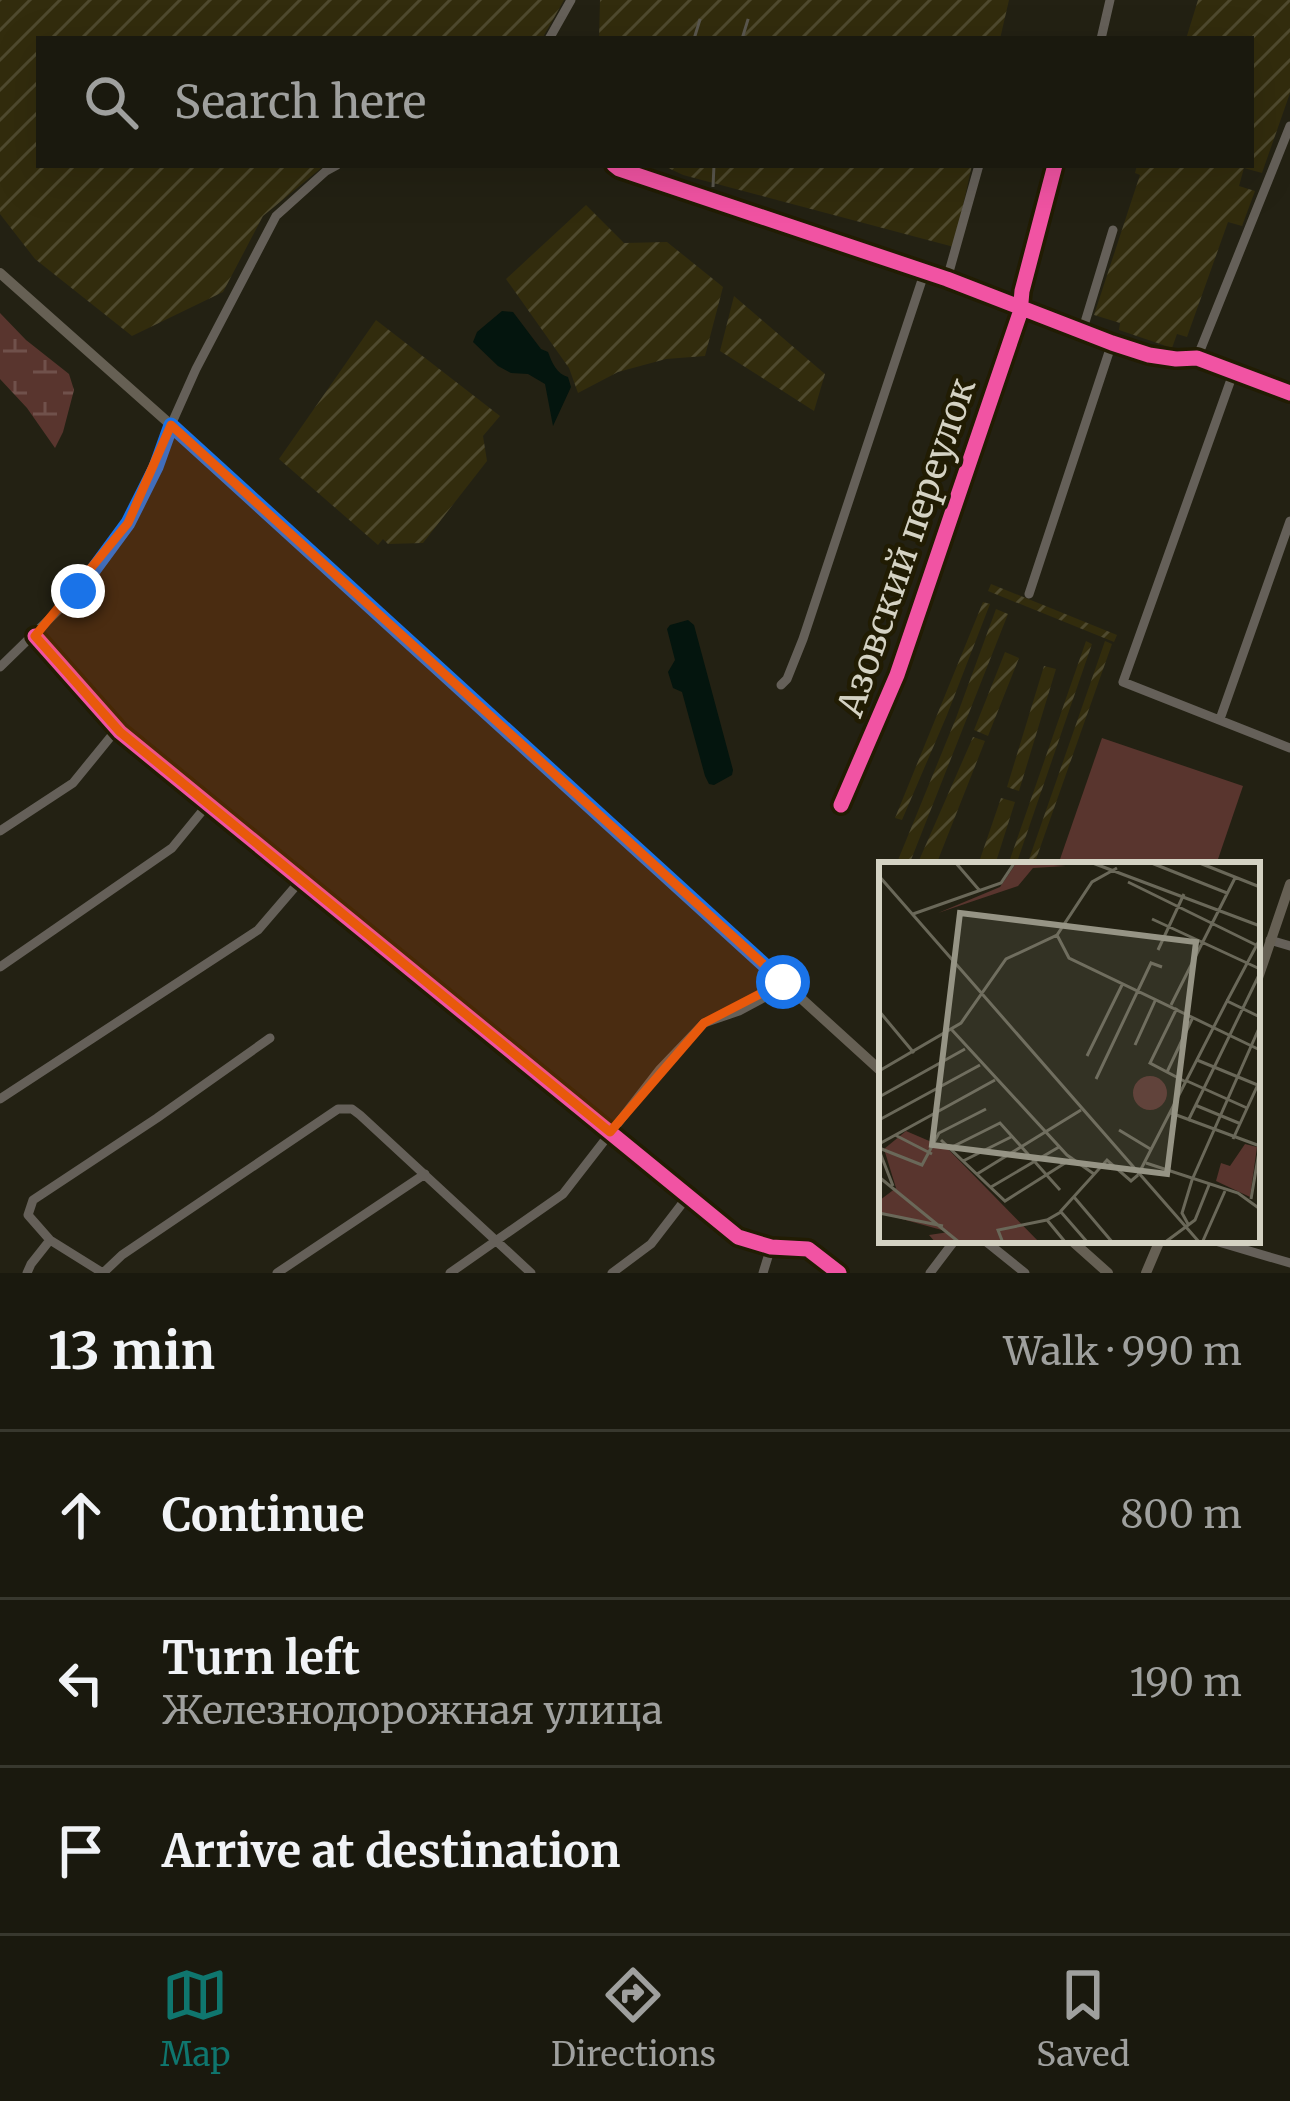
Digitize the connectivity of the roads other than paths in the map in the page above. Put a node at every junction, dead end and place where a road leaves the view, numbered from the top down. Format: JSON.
{"nodes":[{"id":1,"x":571,"y":0,"type":"edge"},
{"id":2,"x":1110,"y":0,"type":"edge"},
{"id":3,"x":551,"y":36,"type":"edge"},
{"id":4,"x":1102,"y":36,"type":"edge"},
{"id":5,"x":1290,"y":126,"type":"edge"},
{"id":6,"x":333,"y":168,"type":"edge"},
{"id":7,"x":618,"y":168,"type":"edge"},
{"id":8,"x":978,"y":168,"type":"edge"},
{"id":9,"x":1054,"y":168,"type":"edge"},
{"id":10,"x":1113,"y":230,"type":"dead end"},
{"id":11,"x":925,"y":271,"type":"junction"},
{"id":12,"x":0,"y":273,"type":"edge"},
{"id":13,"x":947,"y":279,"type":"junction"},
{"id":14,"x":1022,"y":308,"type":"junction"},
{"id":15,"x":1082,"y":332,"type":"junction"},
{"id":16,"x":1112,"y":343,"type":"junction"},
{"id":17,"x":1197,"y":358,"type":"junction"},
{"id":18,"x":1234,"y":370,"type":"junction"},
{"id":19,"x":1290,"y":393,"type":"edge"},
{"id":20,"x":171,"y":425,"type":"junction"},
{"id":21,"x":1290,"y":521,"type":"edge"},
{"id":22,"x":1029,"y":594,"type":"dead end"},
{"id":23,"x":35,"y":636,"type":"junction"},
{"id":24,"x":0,"y":668,"type":"edge"},
{"id":25,"x":781,"y":685,"type":"dead end"},
{"id":26,"x":1220,"y":719,"type":"junction"},
{"id":27,"x":117,"y":729,"type":"junction"},
{"id":28,"x":1290,"y":748,"type":"edge"},
{"id":29,"x":208,"y":804,"type":"junction"},
{"id":30,"x":841,"y":805,"type":"dead end"},
{"id":31,"x":0,"y":831,"type":"edge"},
{"id":32,"x":301,"y":880,"type":"junction"},
{"id":33,"x":1290,"y":884,"type":"edge"},
{"id":34,"x":1270,"y":940,"type":"junction"},
{"id":35,"x":1290,"y":946,"type":"edge"},
{"id":36,"x":0,"y":967,"type":"edge"},
{"id":37,"x":1260,"y":972,"type":"edge"},
{"id":38,"x":783,"y":982,"type":"junction"},
{"id":39,"x":269,"y":1038,"type":"dead end"},
{"id":40,"x":879,"y":1069,"type":"edge"},
{"id":41,"x":0,"y":1100,"type":"edge"},
{"id":42,"x":610,"y":1132,"type":"junction"},
{"id":43,"x":425,"y":1174,"type":"junction"},
{"id":44,"x":688,"y":1196,"type":"junction"},
{"id":45,"x":50,"y":1240,"type":"junction"},
{"id":46,"x":497,"y":1240,"type":"junction"},
{"id":47,"x":953,"y":1243,"type":"edge"},
{"id":48,"x":988,"y":1243,"type":"edge"},
{"id":49,"x":1074,"y":1243,"type":"edge"},
{"id":50,"x":1159,"y":1243,"type":"edge"},
{"id":51,"x":1222,"y":1243,"type":"edge"},
{"id":52,"x":771,"y":1246,"type":"junction"},
{"id":53,"x":1290,"y":1263,"type":"edge"},
{"id":54,"x":27,"y":1273,"type":"edge"},
{"id":55,"x":103,"y":1273,"type":"edge"},
{"id":56,"x":277,"y":1273,"type":"edge"},
{"id":57,"x":450,"y":1273,"type":"edge"},
{"id":58,"x":531,"y":1273,"type":"edge"},
{"id":59,"x":613,"y":1273,"type":"edge"},
{"id":60,"x":763,"y":1273,"type":"edge"},
{"id":61,"x":838,"y":1273,"type":"edge"},
{"id":62,"x":930,"y":1273,"type":"edge"},
{"id":63,"x":1025,"y":1273,"type":"edge"},
{"id":64,"x":1108,"y":1273,"type":"edge"},
{"id":65,"x":1146,"y":1273,"type":"edge"}],
"edges":[{"from":1,"to":3,"type":"street"},
{"from":2,"to":4,"type":"street"},
{"from":5,"to":17,"type":"street"},
{"from":6,"to":20,"type":"street"},
{"from":7,"to":11,"type":"street"},
{"from":8,"to":13,"type":"street"},
{"from":9,"to":14,"type":"street","name":"Азовский переулок"},
{"from":10,"to":15,"type":"street"},
{"from":11,"to":13,"type":"street"},
{"from":11,"to":25,"type":"street"},
{"from":12,"to":20,"type":"main road"},
{"from":13,"to":14,"type":"street"},
{"from":14,"to":15,"type":"street"},
{"from":14,"to":30,"type":"street","name":"Азовский переулок"},
{"from":15,"to":16,"type":"street"},
{"from":16,"to":17,"type":"street"},
{"from":16,"to":22,"type":"street"},
{"from":17,"to":18,"type":"street"},
{"from":18,"to":19,"type":"street"},
{"from":18,"to":26,"type":"street"},
{"from":20,"to":23,"type":"street"},
{"from":20,"to":38,"type":"main road"},
{"from":21,"to":26,"type":"street"},
{"from":23,"to":24,"type":"street"},
{"from":23,"to":27,"type":"street"},
{"from":26,"to":28,"type":"street"},
{"from":27,"to":29,"type":"street"},
{"from":27,"to":31,"type":"street"},
{"from":29,"to":32,"type":"street"},
{"from":29,"to":36,"type":"street"},
{"from":32,"to":41,"type":"street"},
{"from":32,"to":42,"type":"street"},
{"from":33,"to":34,"type":"main road"},
{"from":34,"to":35,"type":"street"},
{"from":34,"to":37,"type":"main road"},
{"from":38,"to":40,"type":"main road"},
{"from":38,"to":42,"type":"street"},
{"from":39,"to":45,"type":"street"},
{"from":42,"to":44,"type":"street"},
{"from":42,"to":46,"type":"street"},
{"from":43,"to":46,"type":"street"},
{"from":43,"to":55,"type":"street"},
{"from":43,"to":56,"type":"street"},
{"from":44,"to":52,"type":"street"},
{"from":44,"to":59,"type":"street"},
{"from":45,"to":54,"type":"street"},
{"from":45,"to":55,"type":"street"},
{"from":46,"to":57,"type":"street"},
{"from":46,"to":58,"type":"street"},
{"from":47,"to":62,"type":"street"},
{"from":48,"to":63,"type":"street"},
{"from":49,"to":64,"type":"main road"},
{"from":50,"to":65,"type":"main road"},
{"from":51,"to":53,"type":"street"},
{"from":52,"to":60,"type":"street"},
{"from":52,"to":61,"type":"street"}]}
